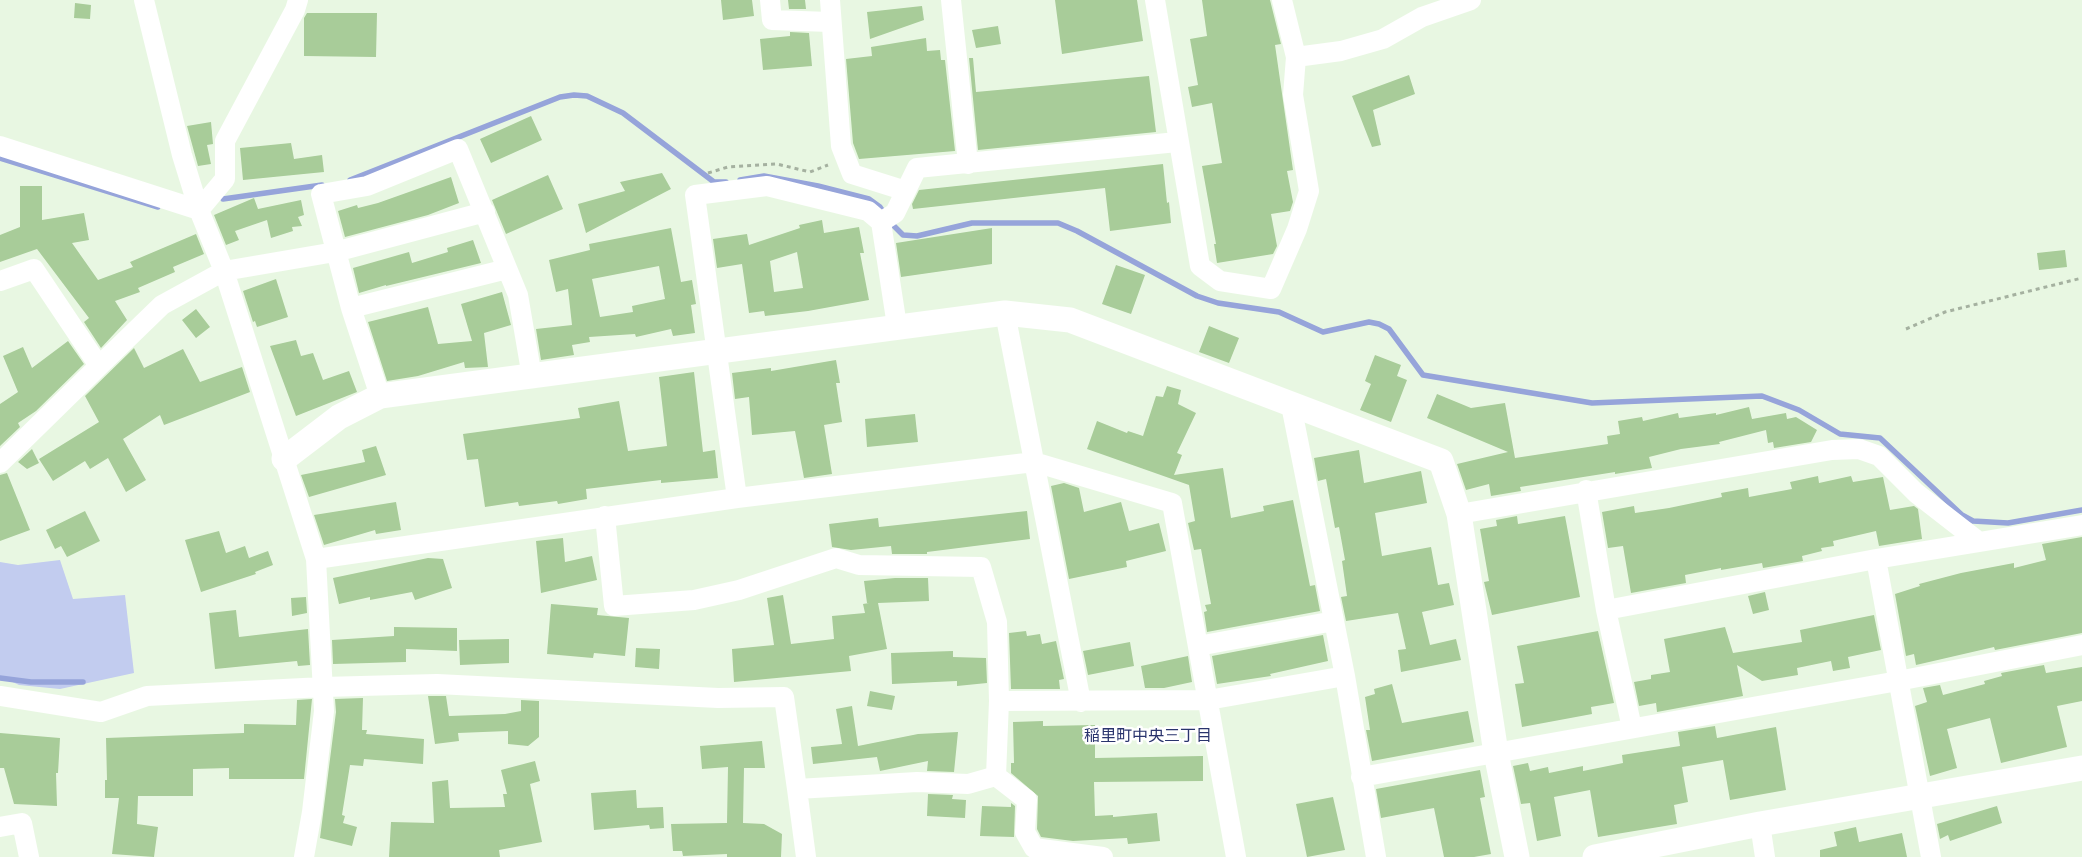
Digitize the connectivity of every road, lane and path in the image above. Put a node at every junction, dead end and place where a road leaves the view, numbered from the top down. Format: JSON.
{"nodes":[{"id":1,"x":144,"y":0,"type":"edge"},
{"id":2,"x":298,"y":0,"type":"edge"},
{"id":3,"x":770,"y":0,"type":"edge"},
{"id":4,"x":830,"y":0,"type":"edge"},
{"id":5,"x":951,"y":0,"type":"edge"},
{"id":6,"x":1155,"y":0,"type":"edge"},
{"id":7,"x":1282,"y":0,"type":"edge"},
{"id":8,"x":1471,"y":0,"type":"edge"},
{"id":9,"x":830,"y":22,"type":"junction"},
{"id":10,"x":1296,"y":57,"type":"junction"},
{"id":11,"x":1177,"y":142,"type":"junction"},
{"id":12,"x":0,"y":146,"type":"edge"},
{"id":13,"x":841,"y":146,"type":"junction"},
{"id":14,"x":968,"y":164,"type":"junction"},
{"id":15,"x":710,"y":172,"type":"dead end"},
{"id":16,"x":906,"y":191,"type":"junction"},
{"id":17,"x":199,"y":210,"type":"junction"},
{"id":18,"x":485,"y":212,"type":"junction"},
{"id":19,"x":888,"y":218,"type":"junction"},
{"id":20,"x":335,"y":252,"type":"junction"},
{"id":21,"x":507,"y":269,"type":"junction"},
{"id":22,"x":224,"y":271,"type":"junction"},
{"id":23,"x":2082,"y":278,"type":"edge"},
{"id":24,"x":0,"y":282,"type":"edge"},
{"id":25,"x":351,"y":308,"type":"junction"},
{"id":26,"x":1005,"y":313,"type":"junction"},
{"id":27,"x":897,"y":326,"type":"junction"},
{"id":28,"x":1906,"y":329,"type":"dead end"},
{"id":29,"x":716,"y":352,"type":"junction"},
{"id":30,"x":99,"y":366,"type":"junction"},
{"id":31,"x":532,"y":377,"type":"junction"},
{"id":32,"x":380,"y":396,"type":"junction"},
{"id":33,"x":1291,"y":405,"type":"junction"},
{"id":34,"x":1,"y":458,"type":"edge"},
{"id":35,"x":284,"y":459,"type":"junction"},
{"id":36,"x":1034,"y":462,"type":"junction"},
{"id":37,"x":1586,"y":490,"type":"junction"},
{"id":38,"x":737,"y":498,"type":"junction"},
{"id":39,"x":1458,"y":514,"type":"junction"},
{"id":40,"x":605,"y":516,"type":"junction"},
{"id":41,"x":2082,"y":525,"type":"edge"},
{"id":42,"x":1979,"y":542,"type":"junction"},
{"id":43,"x":316,"y":560,"type":"junction"},
{"id":44,"x":1876,"y":560,"type":"junction"},
{"id":45,"x":1606,"y":610,"type":"junction"},
{"id":46,"x":1334,"y":621,"type":"junction"},
{"id":47,"x":2082,"y":645,"type":"edge"},
{"id":48,"x":1198,"y":646,"type":"junction"},
{"id":49,"x":1344,"y":676,"type":"junction"},
{"id":50,"x":1898,"y":682,"type":"junction"},
{"id":51,"x":323,"y":687,"type":"junction"},
{"id":52,"x":0,"y":696,"type":"edge"},
{"id":53,"x":1208,"y":700,"type":"junction"},
{"id":54,"x":999,"y":701,"type":"junction"},
{"id":55,"x":1081,"y":702,"type":"junction"},
{"id":56,"x":1632,"y":728,"type":"junction"},
{"id":57,"x":1496,"y":753,"type":"junction"},
{"id":58,"x":2082,"y":768,"type":"edge"},
{"id":59,"x":996,"y":776,"type":"junction"},
{"id":60,"x":1361,"y":777,"type":"junction"},
{"id":61,"x":797,"y":789,"type":"junction"},
{"id":62,"x":1919,"y":797,"type":"junction"},
{"id":63,"x":1760,"y":824,"type":"junction"},
{"id":64,"x":0,"y":827,"type":"edge"},
{"id":65,"x":29,"y":857,"type":"edge"},
{"id":66,"x":304,"y":857,"type":"edge"},
{"id":67,"x":806,"y":857,"type":"edge"},
{"id":68,"x":1103,"y":857,"type":"edge"},
{"id":69,"x":1236,"y":857,"type":"edge"},
{"id":70,"x":1376,"y":857,"type":"edge"},
{"id":71,"x":1517,"y":857,"type":"edge"},
{"id":72,"x":1595,"y":857,"type":"edge"},
{"id":73,"x":1766,"y":857,"type":"edge"},
{"id":74,"x":1931,"y":857,"type":"edge"}],
"edges":[{"from":1,"to":17,"type":"street"},
{"from":2,"to":17,"type":"street"},
{"from":3,"to":9,"type":"street"},
{"from":4,"to":9,"type":"street"},
{"from":5,"to":14,"type":"street"},
{"from":6,"to":11,"type":"street"},
{"from":7,"to":10,"type":"street"},
{"from":8,"to":10,"type":"street"},
{"from":9,"to":13,"type":"street"},
{"from":10,"to":11,"type":"street"},
{"from":11,"to":14,"type":"street"},
{"from":12,"to":17,"type":"street"},
{"from":13,"to":15,"type":"path"},
{"from":13,"to":16,"type":"street"},
{"from":14,"to":16,"type":"street"},
{"from":16,"to":19,"type":"street"},
{"from":17,"to":22,"type":"street"},
{"from":18,"to":20,"type":"street"},
{"from":18,"to":20,"type":"street"},
{"from":18,"to":21,"type":"street"},
{"from":19,"to":27,"type":"street"},
{"from":19,"to":29,"type":"street"},
{"from":20,"to":22,"type":"street"},
{"from":20,"to":25,"type":"street"},
{"from":21,"to":25,"type":"street"},
{"from":21,"to":31,"type":"street"},
{"from":22,"to":30,"type":"street"},
{"from":22,"to":35,"type":"street"},
{"from":23,"to":28,"type":"path"},
{"from":24,"to":30,"type":"street"},
{"from":25,"to":32,"type":"street"},
{"from":26,"to":27,"type":"street"},
{"from":26,"to":33,"type":"street"},
{"from":26,"to":36,"type":"street"},
{"from":27,"to":29,"type":"street"},
{"from":29,"to":31,"type":"street"},
{"from":29,"to":38,"type":"street"},
{"from":30,"to":34,"type":"street"},
{"from":31,"to":32,"type":"street"},
{"from":32,"to":35,"type":"street"},
{"from":33,"to":39,"type":"street"},
{"from":33,"to":46,"type":"street"},
{"from":35,"to":43,"type":"street"},
{"from":36,"to":38,"type":"street"},
{"from":36,"to":48,"type":"street"},
{"from":36,"to":55,"type":"street"},
{"from":37,"to":39,"type":"street"},
{"from":37,"to":42,"type":"street"},
{"from":37,"to":45,"type":"street"},
{"from":38,"to":40,"type":"street"},
{"from":39,"to":57,"type":"street"},
{"from":40,"to":43,"type":"street"},
{"from":40,"to":54,"type":"street"},
{"from":41,"to":42,"type":"street"},
{"from":42,"to":44,"type":"street"},
{"from":43,"to":51,"type":"street"},
{"from":44,"to":45,"type":"street"},
{"from":44,"to":50,"type":"street"},
{"from":45,"to":56,"type":"street"},
{"from":46,"to":48,"type":"street"},
{"from":46,"to":49,"type":"street"},
{"from":47,"to":50,"type":"street"},
{"from":48,"to":53,"type":"street"},
{"from":49,"to":53,"type":"street"},
{"from":49,"to":60,"type":"street"},
{"from":50,"to":56,"type":"street"},
{"from":50,"to":62,"type":"street"},
{"from":51,"to":52,"type":"street"},
{"from":51,"to":61,"type":"street"},
{"from":51,"to":66,"type":"street"},
{"from":53,"to":55,"type":"street"},
{"from":53,"to":69,"type":"street"},
{"from":54,"to":55,"type":"street"},
{"from":54,"to":59,"type":"street"},
{"from":56,"to":57,"type":"street"},
{"from":57,"to":60,"type":"street"},
{"from":57,"to":71,"type":"street"},
{"from":58,"to":62,"type":"street"},
{"from":59,"to":61,"type":"street"},
{"from":59,"to":68,"type":"street"},
{"from":60,"to":70,"type":"street"},
{"from":61,"to":67,"type":"street"},
{"from":62,"to":63,"type":"street"},
{"from":62,"to":74,"type":"street"},
{"from":63,"to":72,"type":"street"},
{"from":63,"to":73,"type":"street"},
{"from":64,"to":65,"type":"street"}]}
